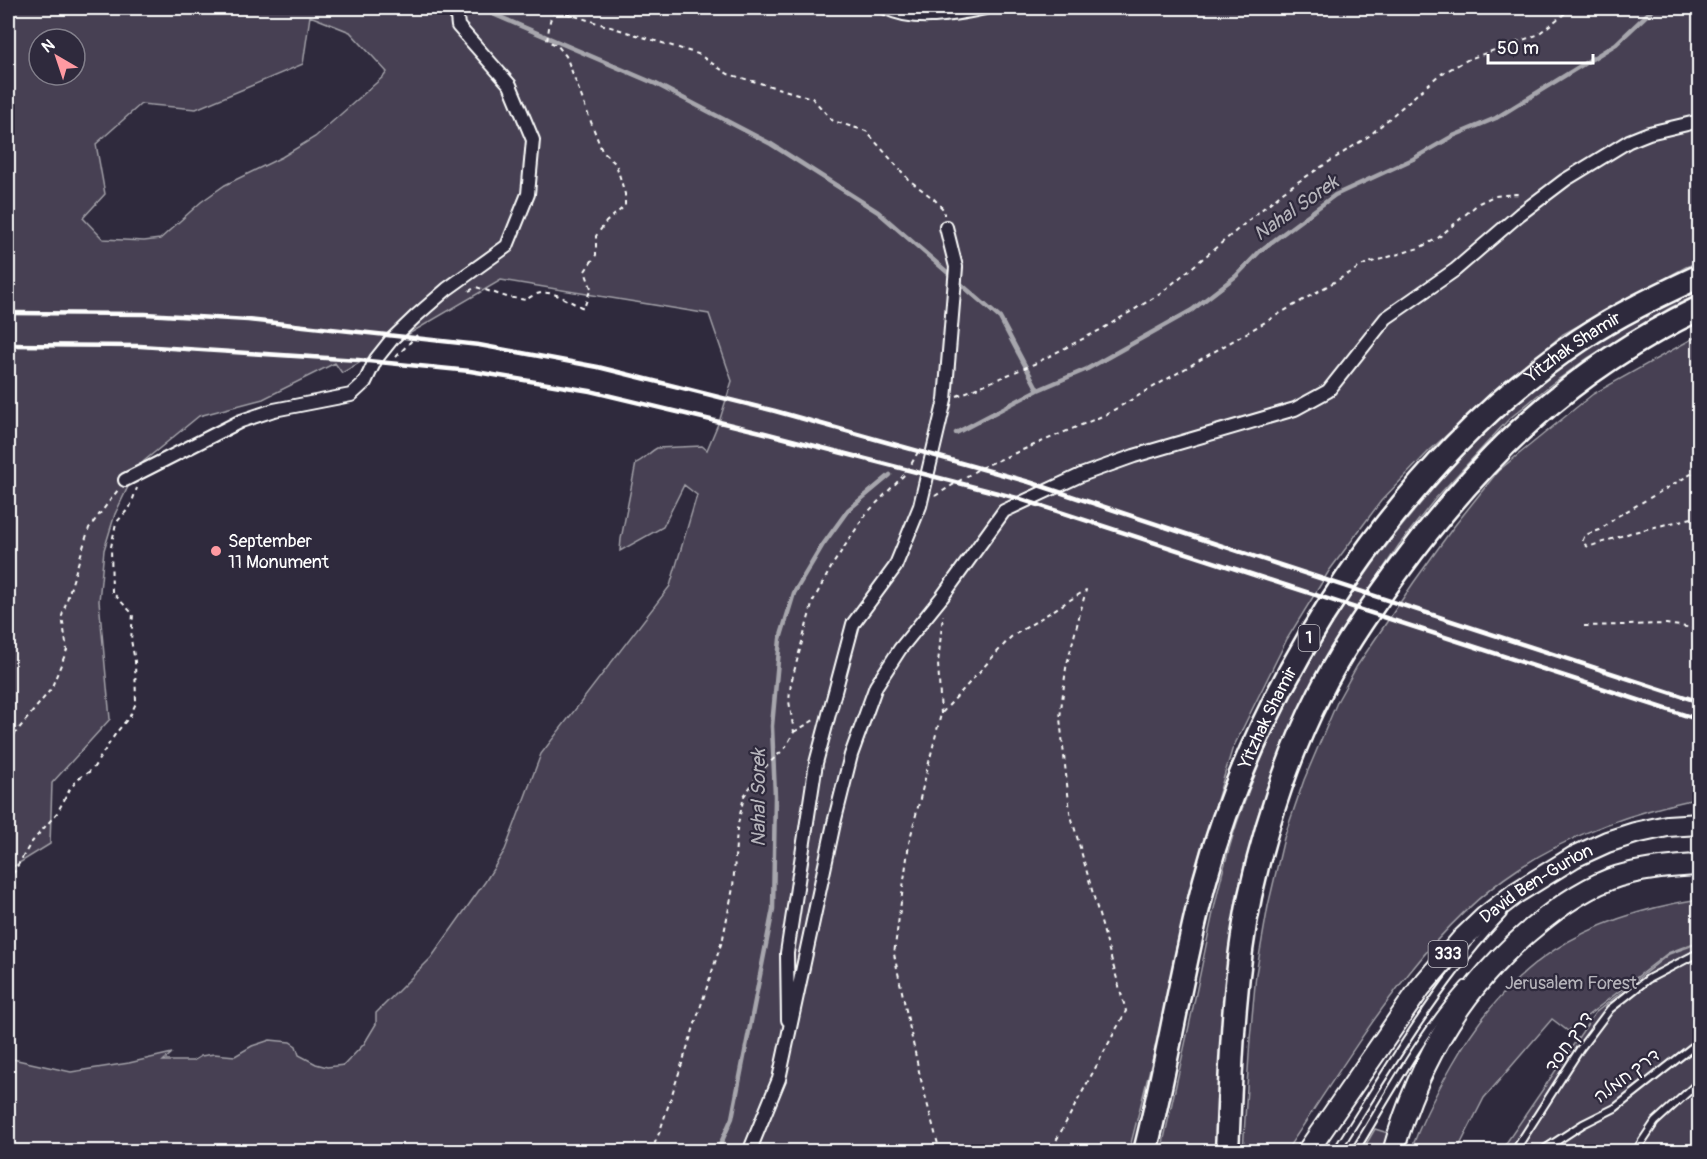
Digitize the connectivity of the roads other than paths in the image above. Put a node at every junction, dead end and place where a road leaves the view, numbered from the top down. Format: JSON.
{"nodes":[{"id":1,"x":456,"y":8,"type":"edge"},
{"id":2,"x":886,"y":8,"type":"edge"},
{"id":3,"x":986,"y":8,"type":"edge"},
{"id":4,"x":1700,"y":121,"type":"edge"},
{"id":5,"x":946,"y":227,"type":"road end"},
{"id":6,"x":1700,"y":276,"type":"edge"},
{"id":7,"x":1700,"y":309,"type":"edge"},
{"id":8,"x":125,"y":480,"type":"road end"},
{"id":9,"x":1700,"y":824,"type":"edge"},
{"id":10,"x":1574,"y":857,"type":"junction"},
{"id":11,"x":1700,"y":865,"type":"edge"},
{"id":12,"x":1565,"y":902,"type":"junction"},
{"id":13,"x":1700,"y":952,"type":"edge"},
{"id":14,"x":1490,"y":958,"type":"dead end"},
{"id":15,"x":1468,"y":982,"type":"dead end"},
{"id":16,"x":1700,"y":1041,"type":"edge"},
{"id":17,"x":789,"y":1042,"type":"junction"},
{"id":18,"x":1700,"y":1081,"type":"edge"},
{"id":19,"x":749,"y":1152,"type":"edge"},
{"id":20,"x":1145,"y":1152,"type":"edge"},
{"id":21,"x":1227,"y":1152,"type":"edge"},
{"id":22,"x":1307,"y":1152,"type":"edge"},
{"id":23,"x":1336,"y":1152,"type":"edge"},
{"id":24,"x":1354,"y":1152,"type":"edge"},
{"id":25,"x":1393,"y":1152,"type":"edge"},
{"id":26,"x":1514,"y":1152,"type":"edge"},
{"id":27,"x":1540,"y":1152,"type":"edge"},
{"id":28,"x":1635,"y":1152,"type":"edge"}],
"edges":[{"from":1,"to":8,"type":"street"},
{"from":2,"to":3,"type":"street"},
{"from":4,"to":17,"type":"street"},
{"from":5,"to":17,"type":"street"},
{"from":6,"to":20,"type":"highway","name":"Yitzhak Shamir","number":"1"},
{"from":7,"to":21,"type":"highway","name":"Yitzhak Shamir","number":"1"},
{"from":9,"to":10,"type":"main road","name":"David Ben-Gurion","number":"333"},
{"from":10,"to":22,"type":"main road","name":"David Ben-Gurion","number":"333"},
{"from":10,"to":23,"type":"lane"},
{"from":11,"to":12,"type":"main road","name":"David Ben-Gurion","number":"333"},
{"from":12,"to":14,"type":"lane"},
{"from":12,"to":25,"type":"main road","name":"David Ben-Gurion","number":"333"},
{"from":13,"to":26,"type":"lane","name":"דרך חסד"},
{"from":15,"to":24,"type":"lane"},
{"from":16,"to":27,"type":"lane","name":"דרך חמלה"},
{"from":17,"to":19,"type":"street"},
{"from":18,"to":28,"type":"lane"}]}
